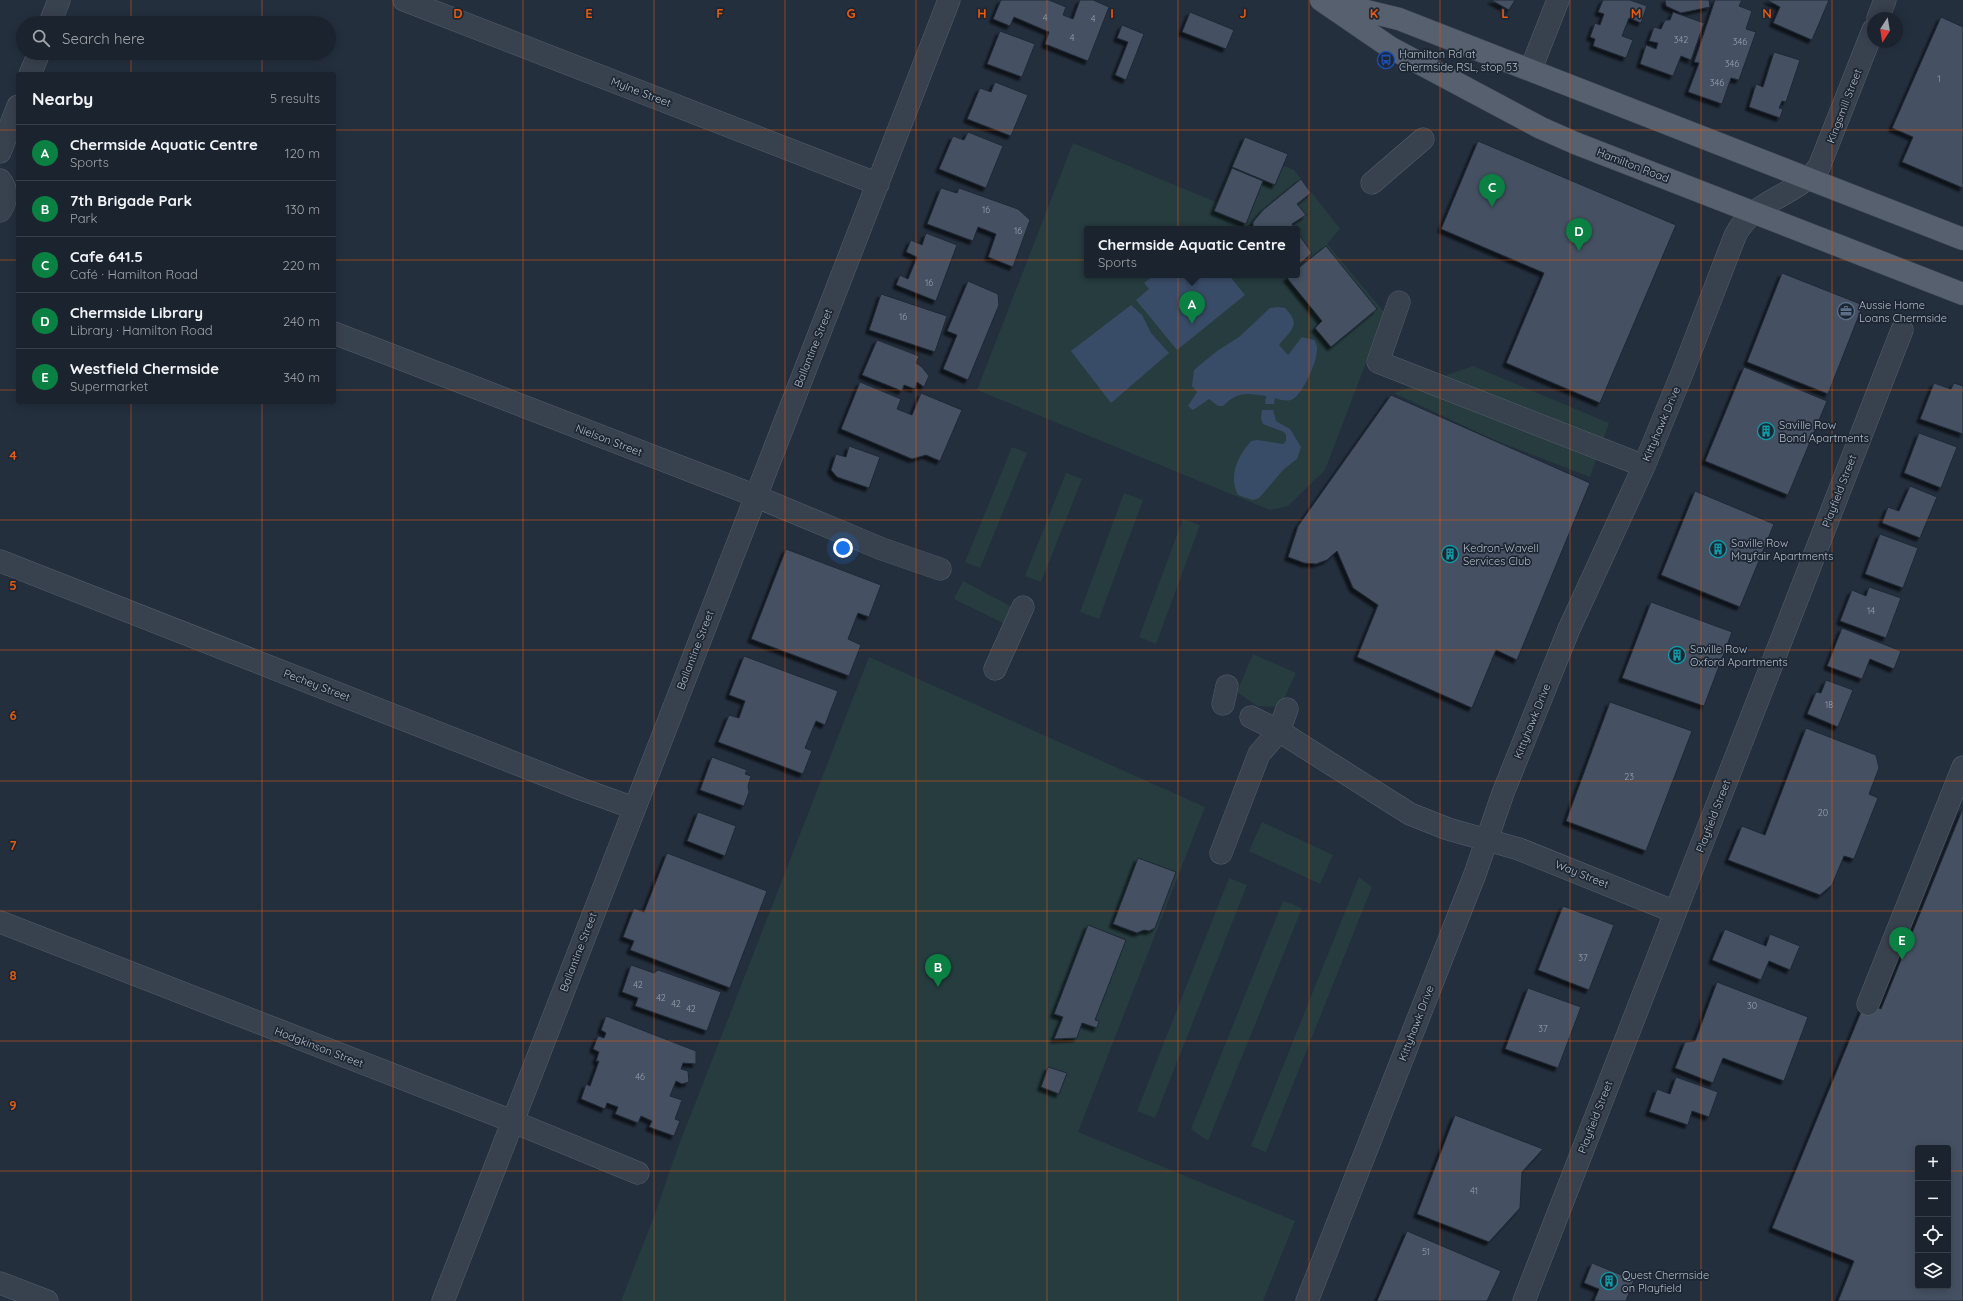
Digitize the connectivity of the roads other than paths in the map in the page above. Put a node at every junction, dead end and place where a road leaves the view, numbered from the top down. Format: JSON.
{"nodes":[{"id":1,"x":59,"y":0,"type":"edge"},
{"id":2,"x":404,"y":0,"type":"edge"},
{"id":3,"x":948,"y":0,"type":"edge"},
{"id":4,"x":1321,"y":0,"type":"edge"},
{"id":5,"x":1558,"y":0,"type":"edge"},
{"id":6,"x":1885,"y":0,"type":"edge"},
{"id":7,"x":1880,"y":12,"type":"edge"},
{"id":8,"x":53,"y":16,"type":"edge"},
{"id":9,"x":1867,"y":46,"type":"edge"},
{"id":10,"x":36,"y":60,"type":"edge"},
{"id":11,"x":1531,"y":69,"type":"junction"},
{"id":12,"x":31,"y":72,"type":"edge"},
{"id":13,"x":16,"y":111,"type":"edge"},
{"id":14,"x":1423,"y":139,"type":"dead end"},
{"id":15,"x":0,"y":152,"type":"edge"},
{"id":16,"x":1810,"y":178,"type":"junction"},
{"id":17,"x":0,"y":180,"type":"edge"},
{"id":18,"x":1372,"y":183,"type":"dead end"},
{"id":19,"x":878,"y":184,"type":"junction"},
{"id":20,"x":8,"y":208,"type":"edge"},
{"id":21,"x":1753,"y":212,"type":"junction"},
{"id":22,"x":1963,"y":239,"type":"edge"},
{"id":23,"x":1963,"y":294,"type":"edge"},
{"id":24,"x":1399,"y":302,"type":"dead end"},
{"id":25,"x":1902,"y":330,"type":"dead end"},
{"id":26,"x":336,"y":334,"type":"edge"},
{"id":27,"x":1644,"y":466,"type":"junction"},
{"id":28,"x":755,"y":496,"type":"junction"},
{"id":29,"x":0,"y":561,"type":"edge"},
{"id":30,"x":940,"y":569,"type":"dead end"},
{"id":31,"x":1022,"y":607,"type":"dead end"},
{"id":32,"x":995,"y":669,"type":"dead end"},
{"id":33,"x":1287,"y":709,"type":"dead end"},
{"id":34,"x":1251,"y":717,"type":"dead end"},
{"id":35,"x":1279,"y":731,"type":"junction"},
{"id":36,"x":1963,"y":767,"type":"edge"},
{"id":37,"x":634,"y":808,"type":"junction"},
{"id":38,"x":1486,"y":840,"type":"junction"},
{"id":39,"x":1221,"y":853,"type":"dead end"},
{"id":40,"x":1675,"y":912,"type":"junction"},
{"id":41,"x":0,"y":922,"type":"edge"},
{"id":42,"x":1868,"y":1004,"type":"dead end"},
{"id":43,"x":511,"y":1122,"type":"junction"},
{"id":44,"x":638,"y":1172,"type":"dead end"},
{"id":45,"x":0,"y":1282,"type":"edge"},
{"id":46,"x":47,"y":1301,"type":"edge"},
{"id":47,"x":442,"y":1301,"type":"edge"},
{"id":48,"x":1307,"y":1301,"type":"edge"},
{"id":49,"x":1524,"y":1301,"type":"edge"}],
"edges":[{"from":1,"to":8,"type":"street"},
{"from":2,"to":19,"type":"street","name":"Mylne Street"},
{"from":3,"to":19,"type":"street","name":"Ballantine Street"},
{"from":4,"to":11,"type":"main road","name":"Hamilton Road"},
{"from":4,"to":21,"type":"main road","name":"Hamilton Road"},
{"from":5,"to":11,"type":"street"},
{"from":6,"to":7,"type":"street"},
{"from":9,"to":16,"type":"street","name":"Kingsmill Street"},
{"from":10,"to":12,"type":"street"},
{"from":11,"to":16,"type":"main road","name":"Hamilton Road"},
{"from":13,"to":15,"type":"street"},
{"from":14,"to":18,"type":"street"},
{"from":16,"to":21,"type":"street","name":"Kittyhawk Drive"},
{"from":16,"to":22,"type":"main road","name":"Hamilton Road"},
{"from":17,"to":20,"type":"street"},
{"from":19,"to":28,"type":"street","name":"Ballantine Street"},
{"from":21,"to":23,"type":"main road","name":"Hamilton Road"},
{"from":21,"to":27,"type":"street","name":"Kittyhawk Drive"},
{"from":24,"to":27,"type":"street"},
{"from":25,"to":40,"type":"street","name":"Playfield Street"},
{"from":26,"to":28,"type":"street","name":"Nielson Street"},
{"from":27,"to":38,"type":"street","name":"Kittyhawk Drive"},
{"from":28,"to":30,"type":"street","name":"Nielson Street"},
{"from":28,"to":37,"type":"street","name":"Ballantine Street"},
{"from":29,"to":37,"type":"street","name":"Pechey Street"},
{"from":31,"to":32,"type":"street"},
{"from":33,"to":35,"type":"street"},
{"from":34,"to":35,"type":"street","name":"Way Street"},
{"from":35,"to":38,"type":"street","name":"Way Street"},
{"from":35,"to":39,"type":"street"},
{"from":36,"to":42,"type":"street"},
{"from":37,"to":43,"type":"street","name":"Ballantine Street"},
{"from":38,"to":40,"type":"street","name":"Way Street"},
{"from":38,"to":48,"type":"street","name":"Kittyhawk Drive"},
{"from":40,"to":49,"type":"street","name":"Playfield Street"},
{"from":41,"to":43,"type":"street","name":"Hodgkinson Street"},
{"from":43,"to":44,"type":"street","name":"Hodgkinson Street"},
{"from":43,"to":47,"type":"street","name":"Ballantine Street"},
{"from":45,"to":46,"type":"street"}]}
